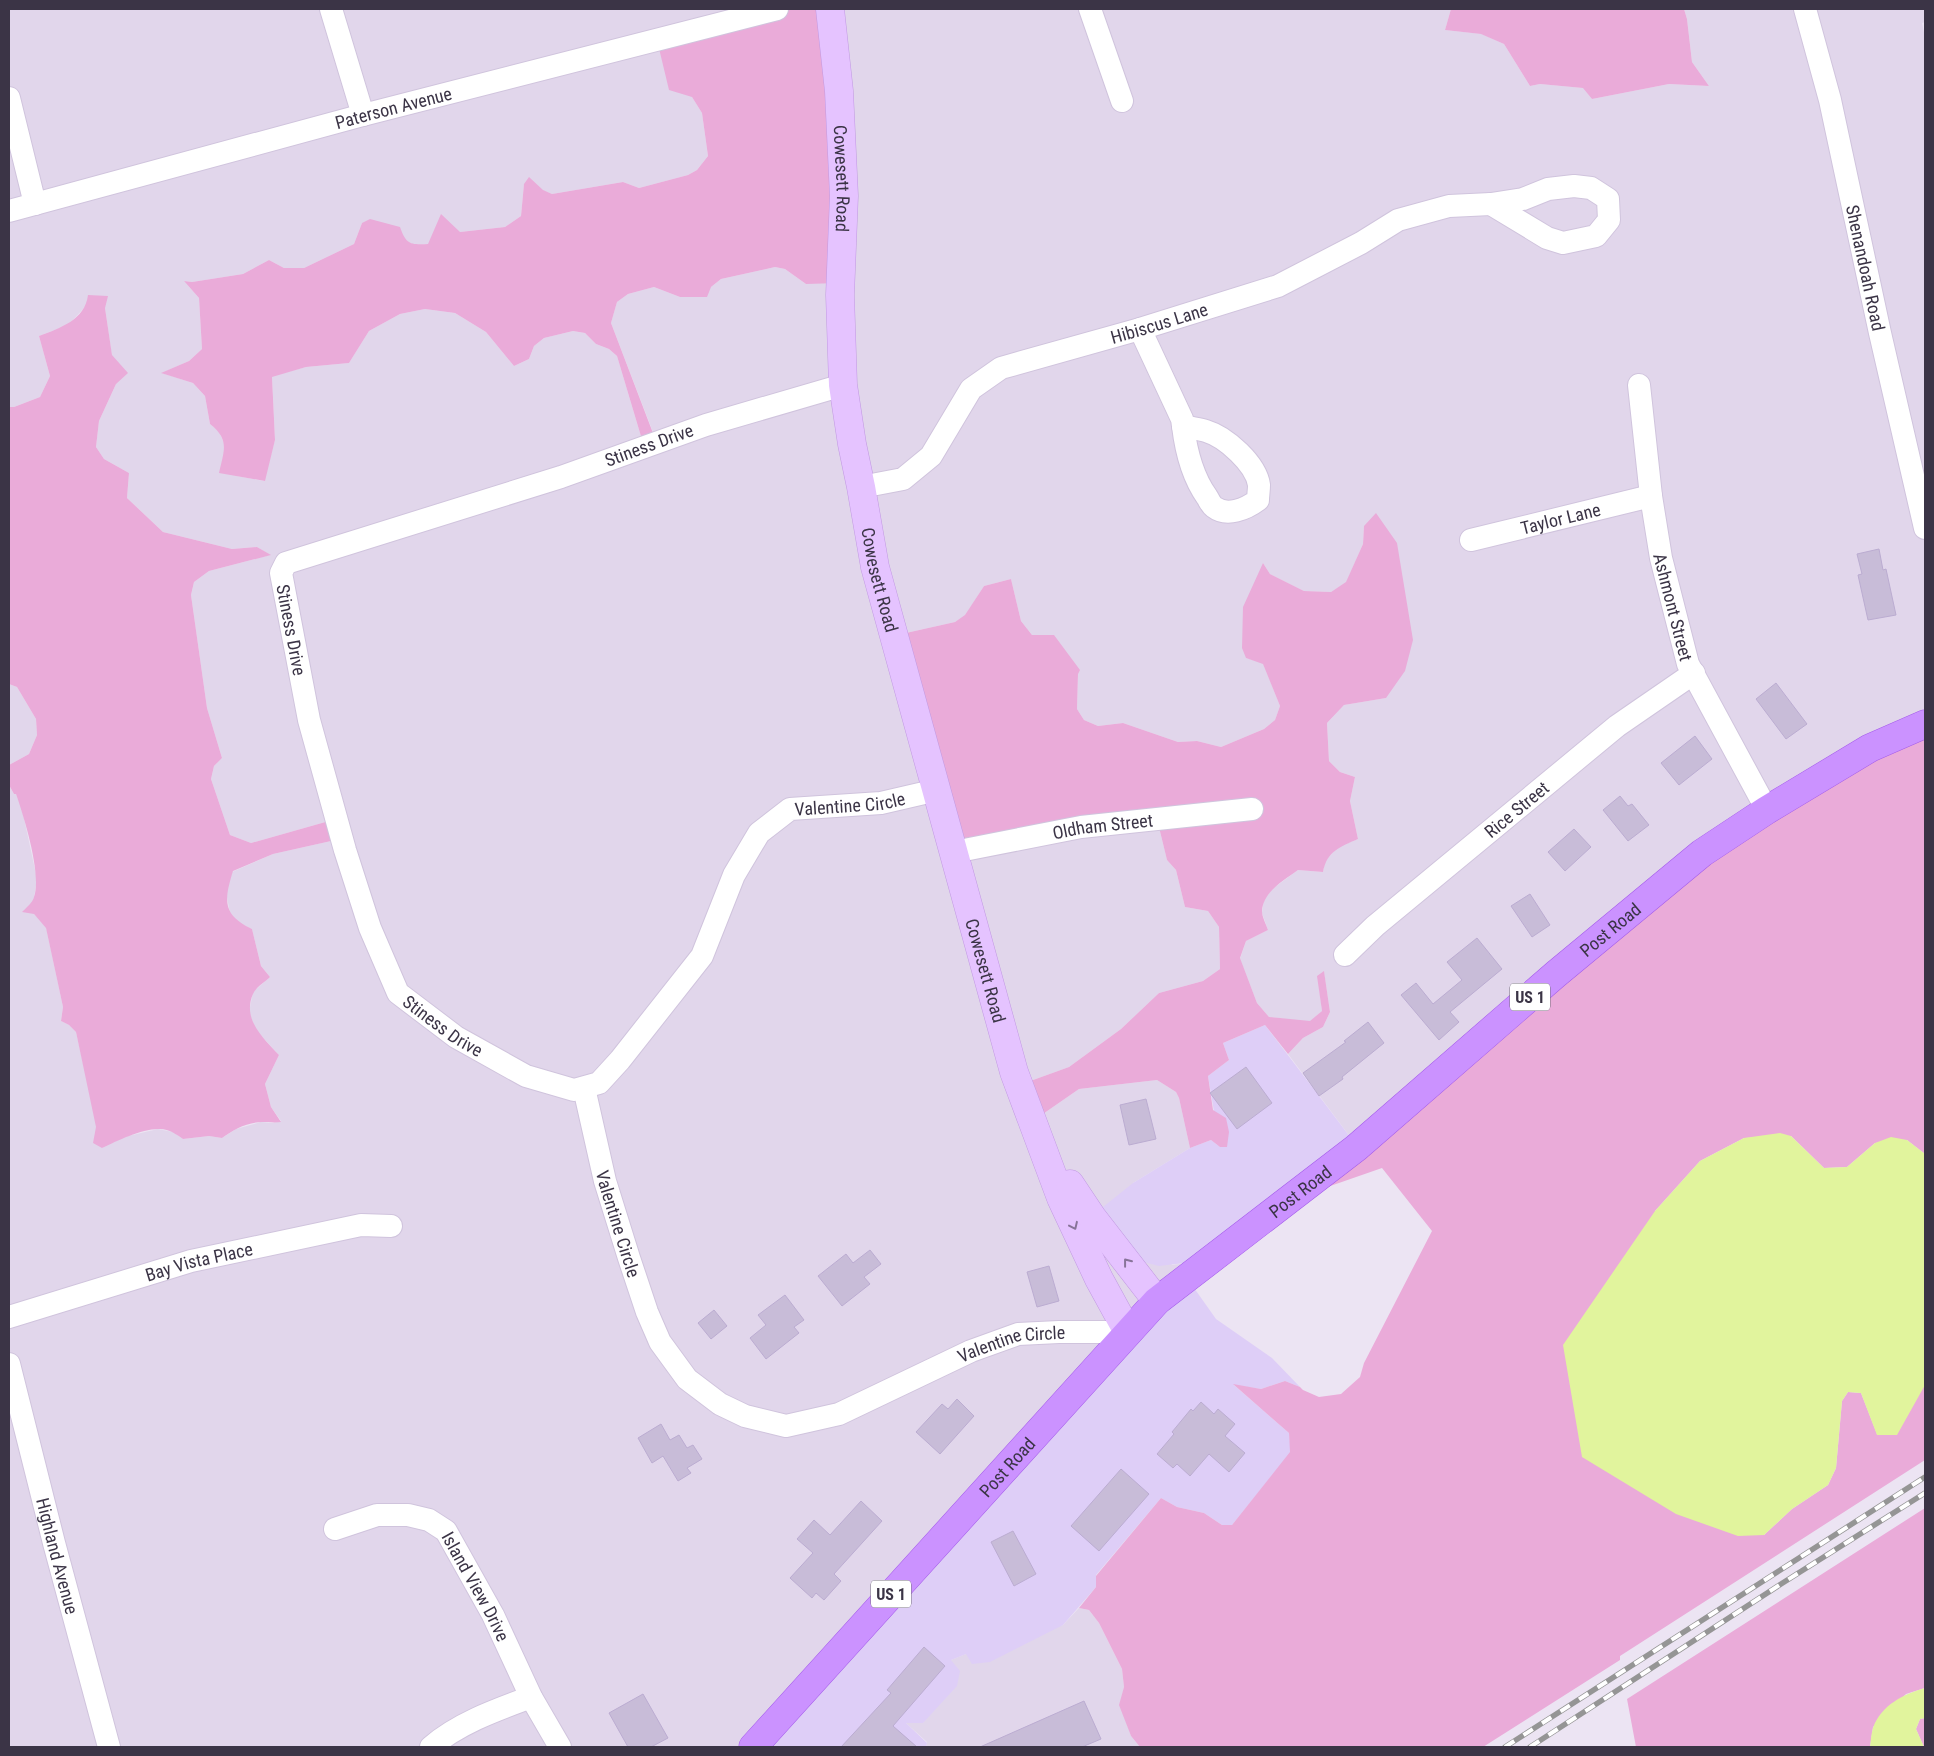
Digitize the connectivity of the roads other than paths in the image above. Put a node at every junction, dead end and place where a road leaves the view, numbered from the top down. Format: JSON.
{"nodes":[{"id":1,"x":331,"y":9,"type":"edge"},
{"id":2,"x":777,"y":9,"type":"edge"},
{"id":3,"x":830,"y":9,"type":"edge"},
{"id":4,"x":1090,"y":9,"type":"edge"},
{"id":5,"x":1806,"y":9,"type":"edge"},
{"id":6,"x":9,"y":98,"type":"edge"},
{"id":7,"x":1122,"y":102,"type":"dead end"},
{"id":8,"x":363,"y":115,"type":"junction"},
{"id":9,"x":35,"y":204,"type":"junction"},
{"id":10,"x":1491,"y":204,"type":"dead end"},
{"id":11,"x":9,"y":211,"type":"edge"},
{"id":12,"x":1140,"y":329,"type":"junction"},
{"id":13,"x":843,"y":385,"type":"junction"},
{"id":14,"x":1639,"y":386,"type":"dead end"},
{"id":15,"x":1184,"y":426,"type":"dead end"},
{"id":16,"x":861,"y":487,"type":"junction"},
{"id":17,"x":1651,"y":496,"type":"junction"},
{"id":18,"x":1925,"y":528,"type":"edge"},
{"id":19,"x":1471,"y":540,"type":"dead end"},
{"id":20,"x":1694,"y":673,"type":"junction"},
{"id":21,"x":1925,"y":724,"type":"edge"},
{"id":22,"x":937,"y":790,"type":"junction"},
{"id":23,"x":1252,"y":809,"type":"dead end"},
{"id":24,"x":1767,"y":810,"type":"junction"},
{"id":25,"x":954,"y":852,"type":"junction"},
{"id":26,"x":1345,"y":955,"type":"dead end"},
{"id":27,"x":584,"y":1088,"type":"junction"},
{"id":28,"x":1036,"y":1132,"type":"junction"},
{"id":29,"x":391,"y":1226,"type":"dead end"},
{"id":30,"x":1157,"y":1301,"type":"junction"},
{"id":31,"x":9,"y":1317,"type":"edge"},
{"id":32,"x":1128,"y":1332,"type":"junction"},
{"id":33,"x":9,"y":1364,"type":"edge"},
{"id":34,"x":334,"y":1529,"type":"dead end"},
{"id":35,"x":531,"y":1697,"type":"junction"},
{"id":36,"x":755,"y":1746,"type":"edge"},
{"id":37,"x":109,"y":1747,"type":"edge"},
{"id":38,"x":431,"y":1747,"type":"edge"},
{"id":39,"x":560,"y":1747,"type":"edge"}],
"edges":[{"from":1,"to":8,"type":"street"},
{"from":2,"to":8,"type":"street","name":"Paterson Avenue"},
{"from":3,"to":13,"type":"main road","name":"Cowesett Road"},
{"from":4,"to":7,"type":"street"},
{"from":5,"to":18,"type":"street","name":"Shenandoah Road"},
{"from":6,"to":9,"type":"street"},
{"from":8,"to":9,"type":"street","name":"Paterson Avenue"},
{"from":9,"to":11,"type":"street","name":"Paterson Avenue"},
{"from":10,"to":12,"type":"street","name":"Hibiscus Lane"},
{"from":12,"to":15,"type":"street"},
{"from":12,"to":16,"type":"street","name":"Hibiscus Lane"},
{"from":13,"to":16,"type":"main road","name":"Cowesett Road"},
{"from":13,"to":27,"type":"street","name":"Stiness Drive"},
{"from":14,"to":17,"type":"street","name":"Ashmont Street"},
{"from":16,"to":22,"type":"main road","name":"Cowesett Road"},
{"from":17,"to":19,"type":"street","name":"Taylor Lane"},
{"from":17,"to":20,"type":"street","name":"Ashmont Street"},
{"from":20,"to":24,"type":"street","name":"Ashmont Street"},
{"from":20,"to":26,"type":"street","name":"Rice Street"},
{"from":21,"to":24,"type":"main road","name":"Post Road","number":"US 1"},
{"from":22,"to":25,"type":"main road","name":"Cowesett Road"},
{"from":22,"to":27,"type":"street","name":"Valentine Circle"},
{"from":23,"to":25,"type":"street","name":"Oldham Street"},
{"from":24,"to":30,"type":"main road","name":"Post Road","number":"US 1"},
{"from":25,"to":28,"type":"main road","name":"Cowesett Road"},
{"from":27,"to":32,"type":"street","name":"Valentine Circle"},
{"from":30,"to":28,"type":"main road","name":"Cowesett Road","one_way":true},
{"from":28,"to":32,"type":"main road","name":"Cowesett Road","one_way":true},
{"from":29,"to":31,"type":"street","name":"Bay Vista Place"},
{"from":30,"to":32,"type":"main road","name":"Post Road","number":"US 1"},
{"from":32,"to":36,"type":"main road","name":"Post Road","number":"US 1"},
{"from":33,"to":37,"type":"street","name":"Highland Avenue"},
{"from":34,"to":35,"type":"street","name":"Island View Drive"},
{"from":35,"to":38,"type":"street"},
{"from":35,"to":39,"type":"street","name":"Island View Drive"}]}
